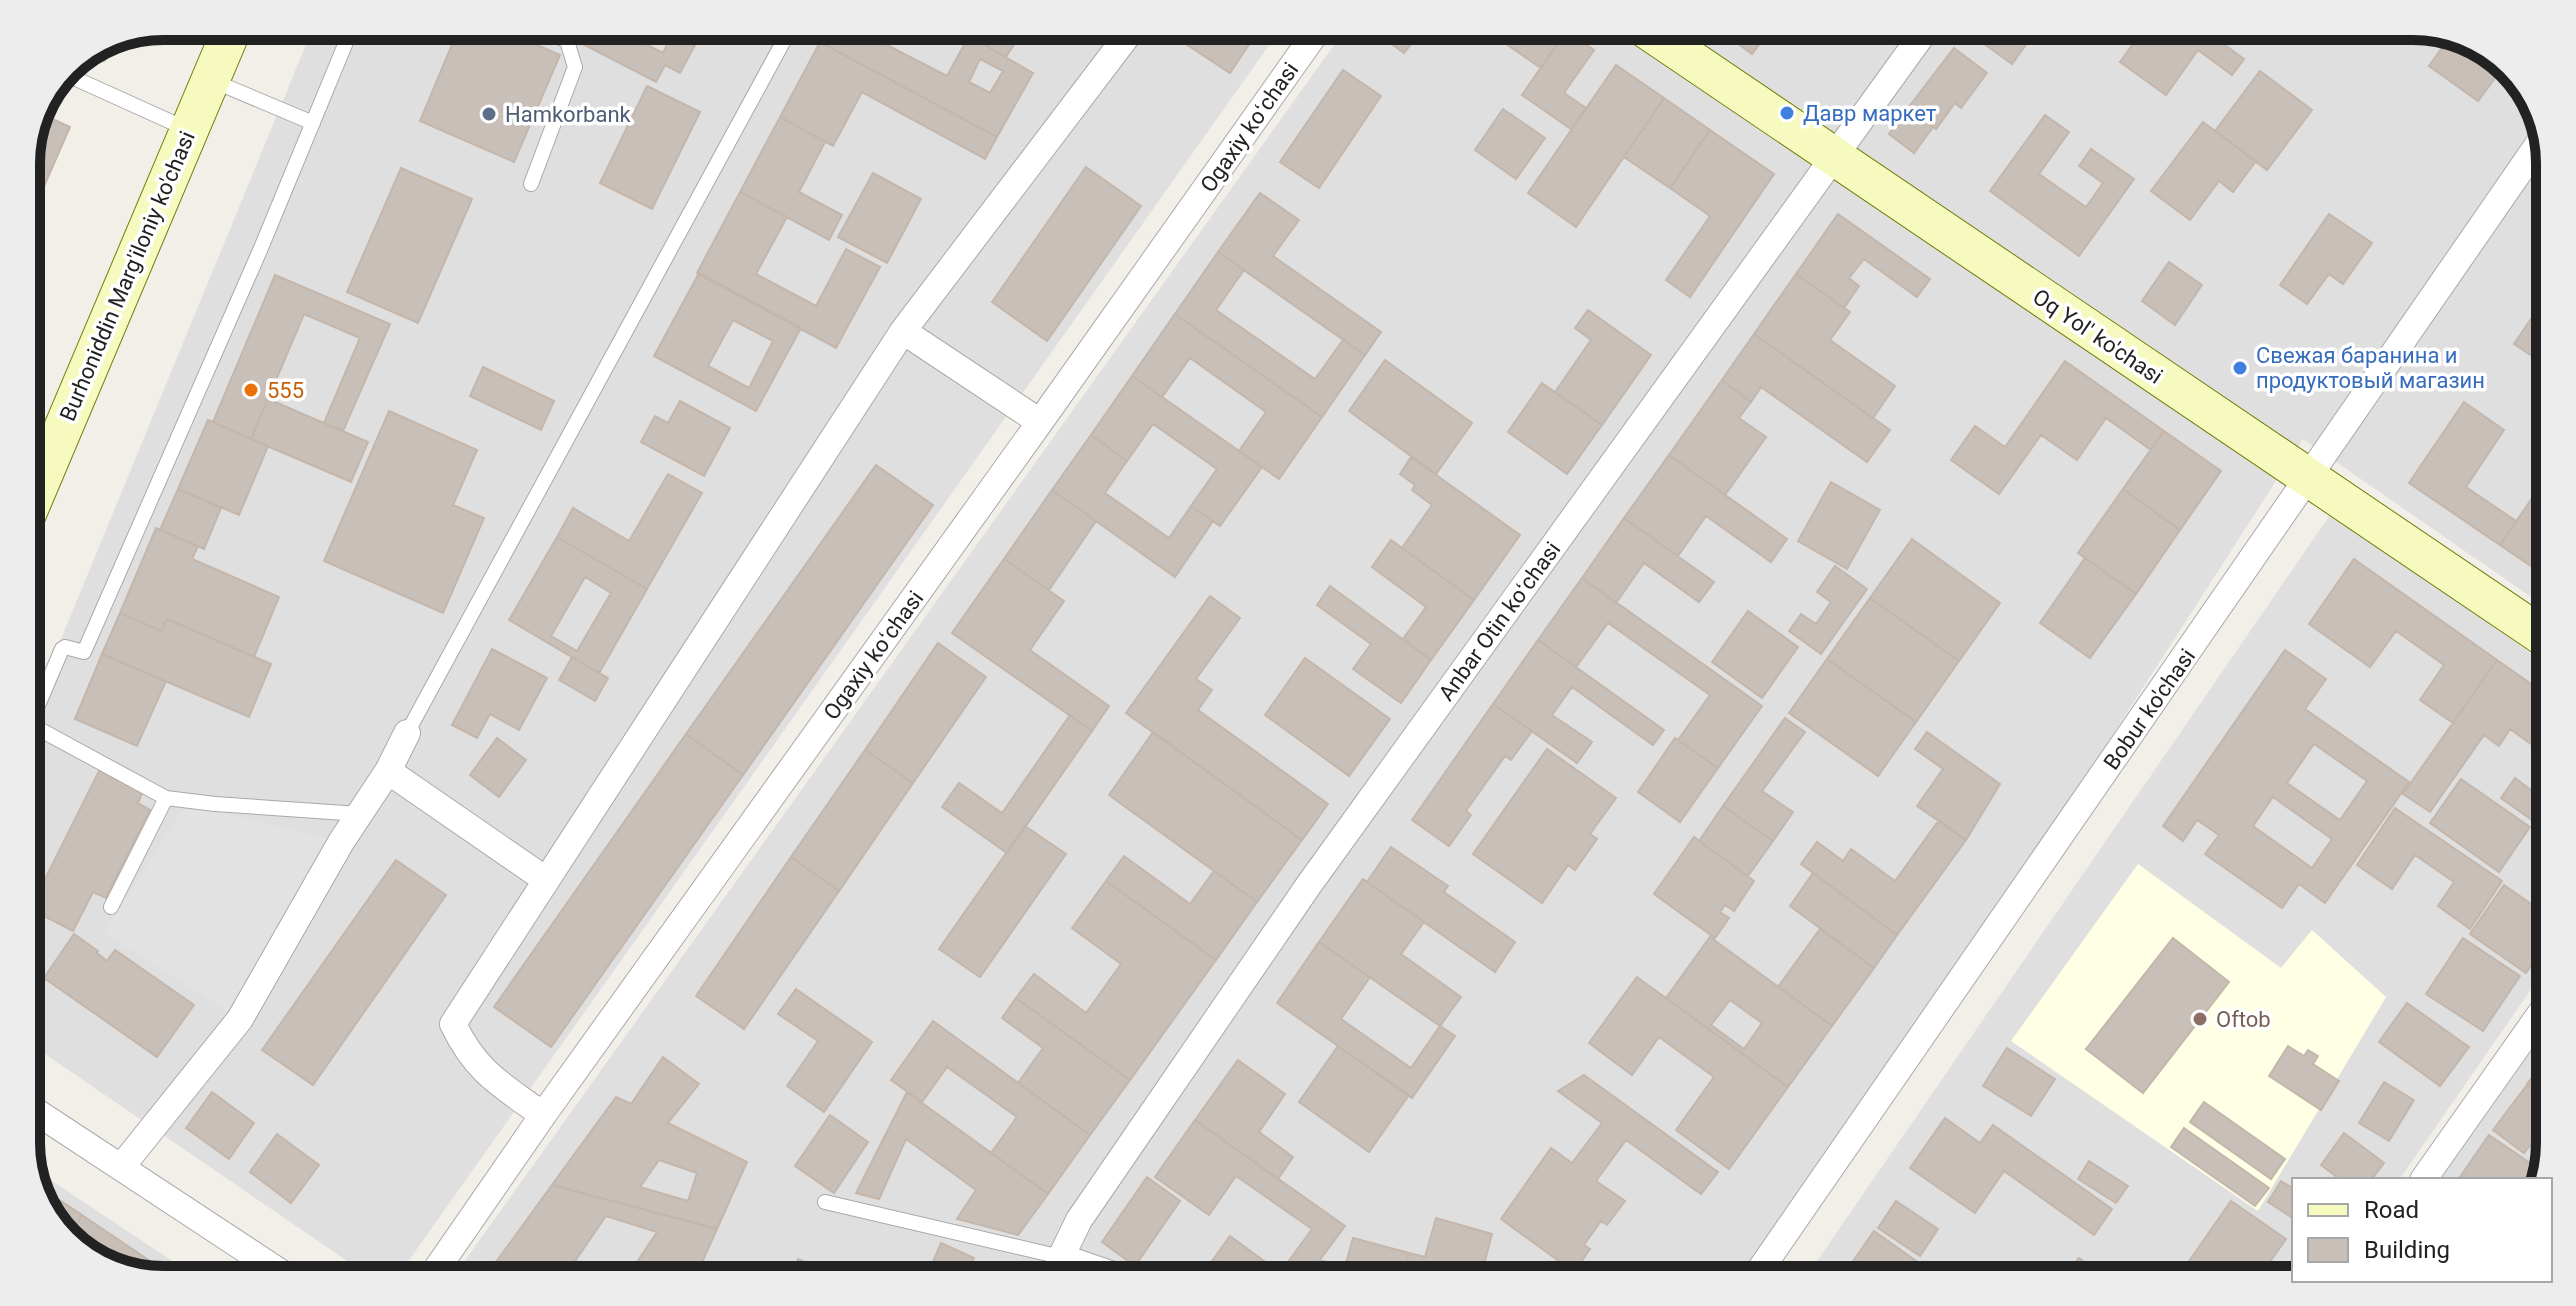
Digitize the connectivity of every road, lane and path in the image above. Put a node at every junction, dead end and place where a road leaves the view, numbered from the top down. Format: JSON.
{"nodes":[{"id":1,"x":227,"y":40,"type":"edge"},
{"id":2,"x":347,"y":40,"type":"edge"},
{"id":3,"x":565,"y":40,"type":"edge"},
{"id":4,"x":784,"y":40,"type":"edge"},
{"id":5,"x":1124,"y":40,"type":"edge"},
{"id":6,"x":1311,"y":40,"type":"edge"},
{"id":7,"x":1662,"y":40,"type":"edge"},
{"id":8,"x":1918,"y":40,"type":"edge"},
{"id":9,"x":74,"y":78,"type":"edge"},
{"id":10,"x":210,"y":79,"type":"junction"},
{"id":11,"x":313,"y":123,"type":"junction"},
{"id":12,"x":189,"y":130,"type":"junction"},
{"id":13,"x":2535,"y":149,"type":"edge"},
{"id":14,"x":1834,"y":157,"type":"junction"},
{"id":15,"x":531,"y":184,"type":"dead end"},
{"id":16,"x":903,"y":331,"type":"junction"},
{"id":17,"x":1040,"y":422,"type":"junction"},
{"id":18,"x":41,"y":440,"type":"edge"},
{"id":19,"x":2309,"y":479,"type":"junction"},
{"id":20,"x":2536,"y":632,"type":"edge"},
{"id":21,"x":40,"y":697,"type":"edge"},
{"id":22,"x":40,"y":730,"type":"edge"},
{"id":23,"x":407,"y":733,"type":"joint"},
{"id":24,"x":388,"y":771,"type":"junction"},
{"id":25,"x":166,"y":798,"type":"junction"},
{"id":26,"x":360,"y":814,"type":"junction"},
{"id":27,"x":546,"y":880,"type":"junction"},
{"id":28,"x":111,"y":907,"type":"dead end"},
{"id":29,"x":2536,"y":1020,"type":"edge"},
{"id":30,"x":40,"y":1114,"type":"edge"},
{"id":31,"x":543,"y":1115,"type":"junction"},
{"id":32,"x":122,"y":1166,"type":"junction"},
{"id":33,"x":2424,"y":1178,"type":"edge"},
{"id":34,"x":825,"y":1202,"type":"dead end"},
{"id":35,"x":1061,"y":1257,"type":"junction"},
{"id":36,"x":271,"y":1266,"type":"edge"},
{"id":37,"x":439,"y":1266,"type":"edge"},
{"id":38,"x":1087,"y":1266,"type":"edge"},
{"id":39,"x":1763,"y":1266,"type":"edge"}],
"edges":[{"from":1,"to":10,"type":"street","name":"Burhoniddin Marg'iloniy ko'chasi"},
{"from":2,"to":11,"type":"lane"},
{"from":3,"to":15,"type":"lane"},
{"from":4,"to":23,"type":"lane"},
{"from":5,"to":16,"type":"street"},
{"from":6,"to":17,"type":"street","name":"Ogaxiy koʻchasi"},
{"from":7,"to":14,"type":"street","name":"Oq Yol' ko'chasi"},
{"from":8,"to":14,"type":"street","name":"Anbar Otin koʻchasi"},
{"from":9,"to":12,"type":"lane"},
{"from":10,"to":11,"type":"lane"},
{"from":10,"to":12,"type":"street","name":"Burhoniddin Marg'iloniy ko'chasi"},
{"from":11,"to":21,"type":"lane"},
{"from":12,"to":18,"type":"street","name":"Burhoniddin Marg'iloniy ko'chasi"},
{"from":13,"to":19,"type":"street","name":"Bobur ko'chasi"},
{"from":14,"to":19,"type":"street","name":"Oq Yol' ko'chasi"},
{"from":14,"to":35,"type":"street","name":"Anbar Otin koʻchasi"},
{"from":16,"to":17,"type":"street"},
{"from":16,"to":27,"type":"street"},
{"from":17,"to":31,"type":"street","name":"Ogaxiy koʻchasi"},
{"from":19,"to":20,"type":"street","name":"Oq Yol' ko'chasi"},
{"from":19,"to":39,"type":"street","name":"Bobur ko'chasi"},
{"from":22,"to":25,"type":"lane"},
{"from":23,"to":24,"type":"street"},
{"from":24,"to":26,"type":"street"},
{"from":24,"to":27,"type":"street"},
{"from":25,"to":26,"type":"lane"},
{"from":25,"to":28,"type":"lane"},
{"from":26,"to":32,"type":"street"},
{"from":27,"to":31,"type":"street"},
{"from":29,"to":33,"type":"street"},
{"from":30,"to":32,"type":"street"},
{"from":31,"to":37,"type":"street","name":"Ogaxiy koʻchasi"},
{"from":32,"to":36,"type":"street"},
{"from":34,"to":35,"type":"lane"},
{"from":35,"to":38,"type":"street"}]}
